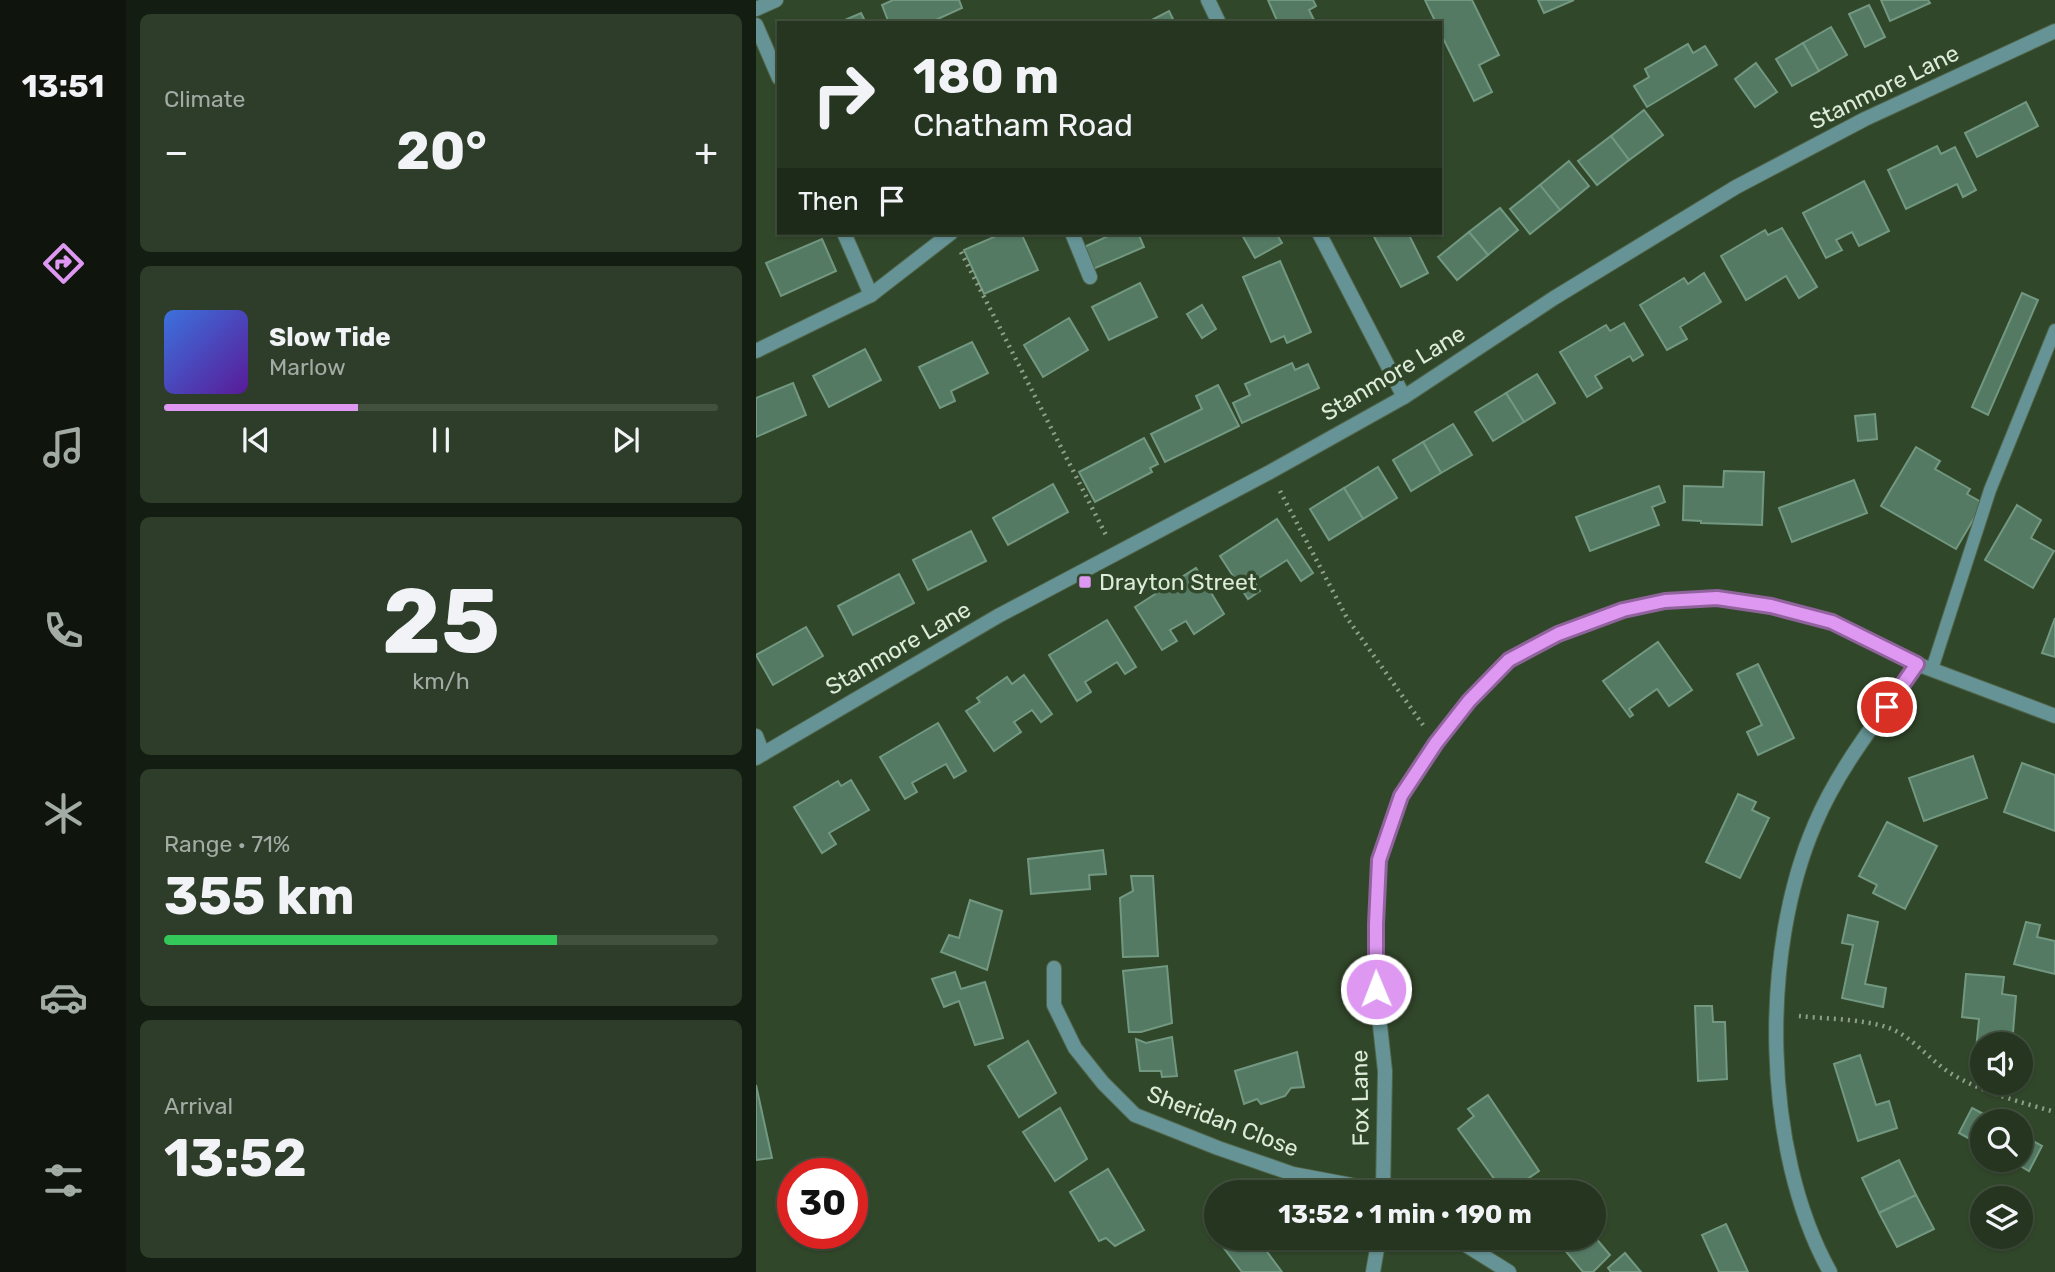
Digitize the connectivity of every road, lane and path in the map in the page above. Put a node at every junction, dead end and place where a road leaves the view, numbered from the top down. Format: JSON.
{"nodes":[{"id":1,"x":776,"y":0,"type":"edge"},
{"id":2,"x":1208,"y":0,"type":"edge"},
{"id":3,"x":756,"y":9,"type":"edge"},
{"id":4,"x":1218,"y":21,"type":"edge"},
{"id":5,"x":756,"y":25,"type":"edge"},
{"id":6,"x":2055,"y":31,"type":"edge"},
{"id":7,"x":777,"y":73,"type":"edge"},
{"id":8,"x":845,"y":235,"type":"edge"},
{"id":9,"x":1073,"y":235,"type":"edge"},
{"id":10,"x":1320,"y":235,"type":"edge"},
{"id":11,"x":954,"y":239,"type":"edge"},
{"id":12,"x":1090,"y":277,"type":"dead end"},
{"id":13,"x":871,"y":295,"type":"junction"},
{"id":14,"x":2055,"y":330,"type":"edge"},
{"id":15,"x":756,"y":351,"type":"edge"},
{"id":16,"x":1404,"y":397,"type":"junction"},
{"id":17,"x":1270,"y":472,"type":"junction"},
{"id":18,"x":1115,"y":553,"type":"junction"},
{"id":19,"x":1917,"y":664,"type":"junction"},
{"id":20,"x":1932,"y":669,"type":"junction"},
{"id":21,"x":2055,"y":716,"type":"edge"},
{"id":22,"x":756,"y":736,"type":"edge"},
{"id":23,"x":1436,"y":743,"type":"junction"},
{"id":24,"x":760,"y":756,"type":"edge"},
{"id":25,"x":1054,"y":968,"type":"dead end"},
{"id":26,"x":1777,"y":1013,"type":"junction"},
{"id":27,"x":2055,"y":1112,"type":"edge"},
{"id":28,"x":1325,"y":1180,"type":"edge"},
{"id":29,"x":1383,"y":1180,"type":"edge"},
{"id":30,"x":1377,"y":1250,"type":"edge"},
{"id":31,"x":1474,"y":1250,"type":"edge"},
{"id":32,"x":1373,"y":1272,"type":"edge"},
{"id":33,"x":1509,"y":1272,"type":"edge"},
{"id":34,"x":1830,"y":1272,"type":"edge"}],
"edges":[{"from":1,"to":3,"type":"street"},
{"from":2,"to":4,"type":"street"},
{"from":5,"to":7,"type":"street"},
{"from":6,"to":16,"type":"street","name":"Stanmore Lane"},
{"from":8,"to":13,"type":"street"},
{"from":9,"to":12,"type":"street"},
{"from":10,"to":16,"type":"street"},
{"from":11,"to":13,"type":"street"},
{"from":11,"to":18,"type":"path"},
{"from":13,"to":15,"type":"street"},
{"from":14,"to":20,"type":"lane"},
{"from":16,"to":17,"type":"street","name":"Stanmore Lane"},
{"from":17,"to":18,"type":"street","name":"Stanmore Lane"},
{"from":17,"to":23,"type":"path"},
{"from":18,"to":24,"type":"street","name":"Stanmore Lane"},
{"from":19,"to":20,"type":"street","name":"Fox Lane"},
{"from":19,"to":23,"type":"street","name":"Fox Lane"},
{"from":19,"to":26,"type":"street"},
{"from":20,"to":21,"type":"street","name":"Fox Lane"},
{"from":22,"to":24,"type":"street"},
{"from":23,"to":29,"type":"street","name":"Fox Lane"},
{"from":25,"to":28,"type":"street","name":"Sheridan Close"},
{"from":26,"to":27,"type":"path"},
{"from":26,"to":34,"type":"street"},
{"from":30,"to":32,"type":"street"},
{"from":31,"to":33,"type":"street"}]}
